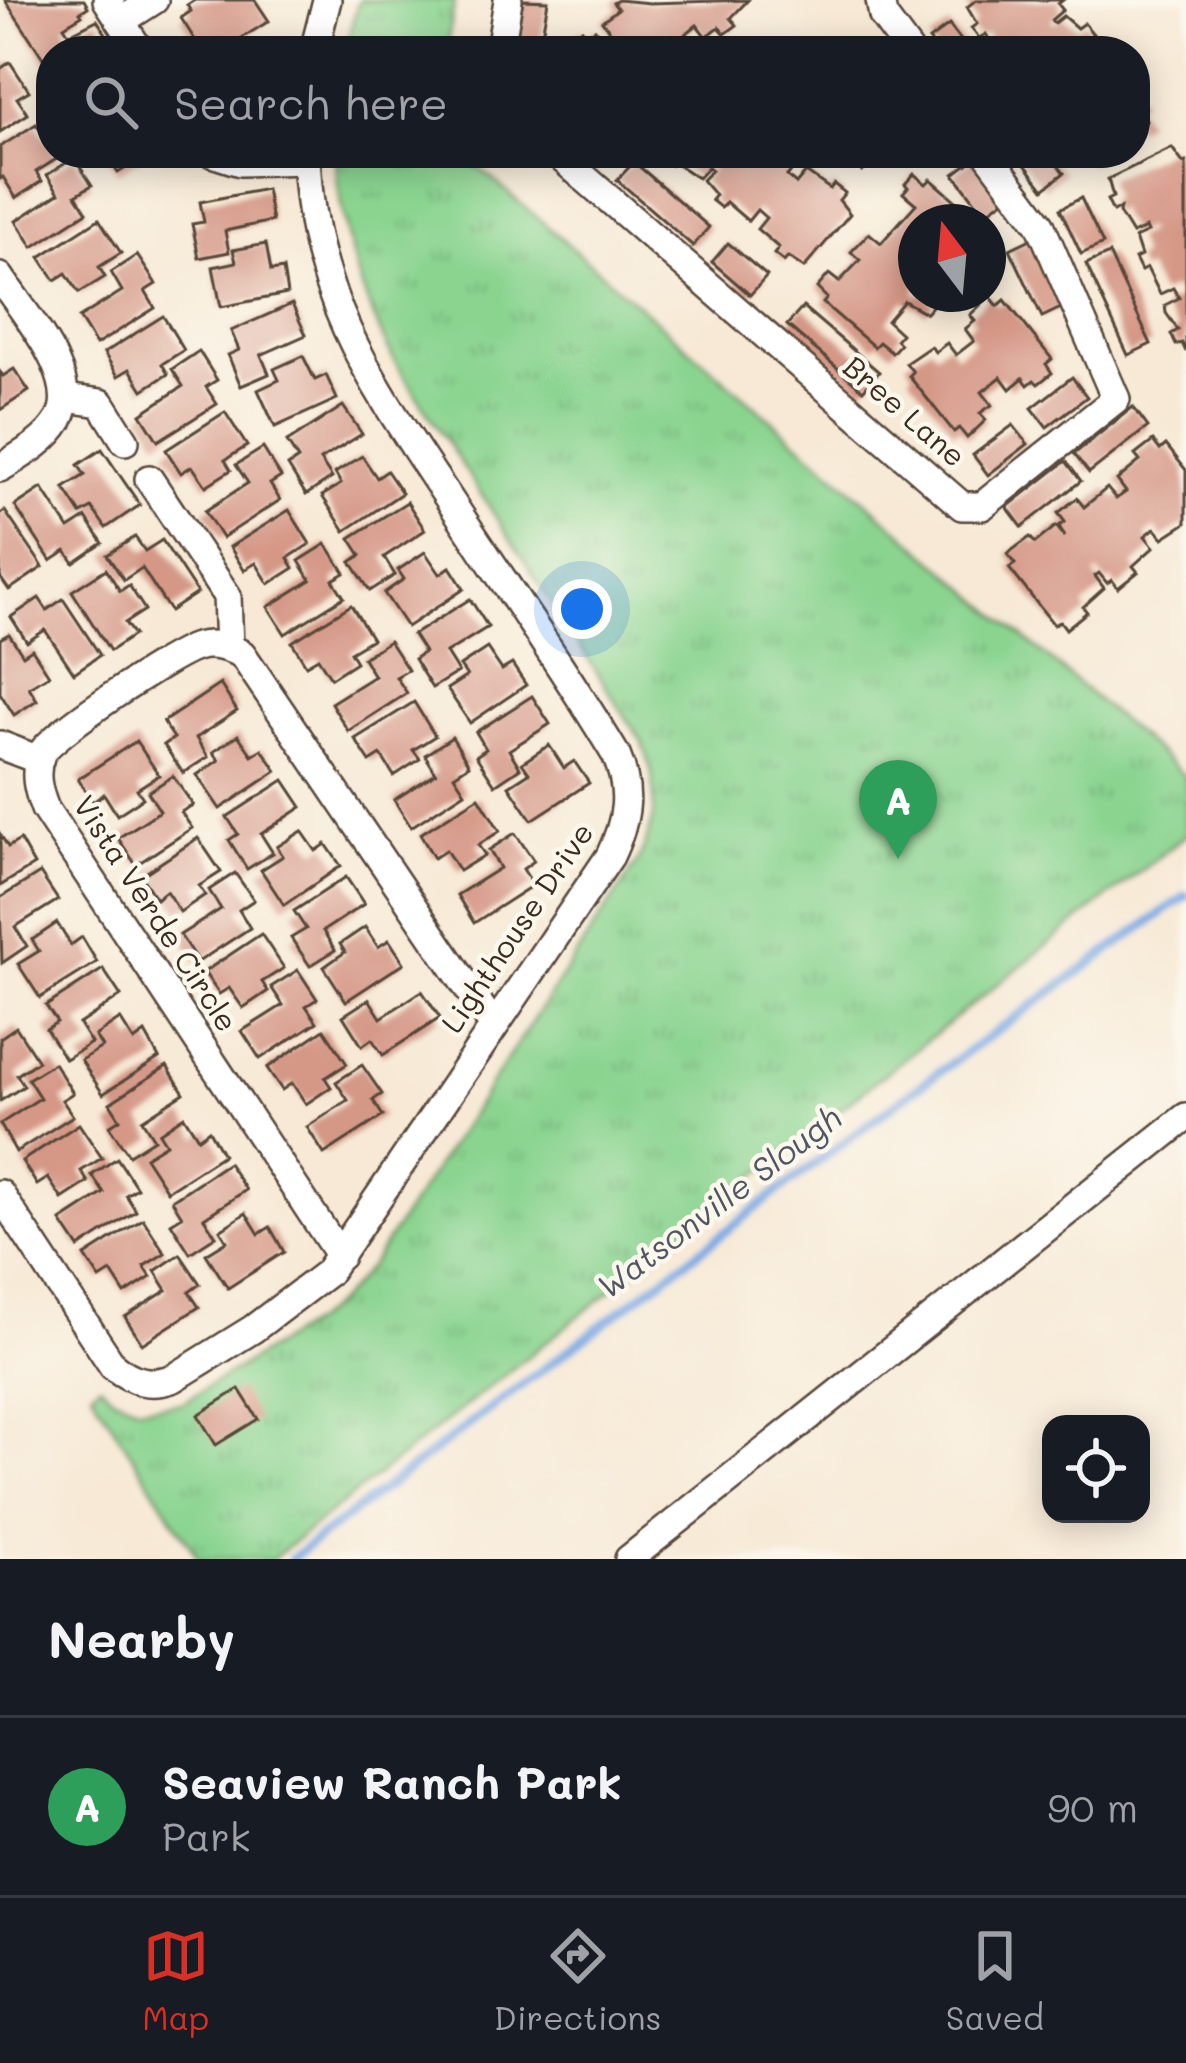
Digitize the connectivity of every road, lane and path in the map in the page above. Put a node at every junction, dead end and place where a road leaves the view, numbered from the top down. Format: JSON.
{"nodes":[{"id":1,"x":154,"y":0,"type":"edge"},
{"id":2,"x":327,"y":0,"type":"edge"},
{"id":3,"x":508,"y":0,"type":"edge"},
{"id":4,"x":880,"y":0,"type":"edge"},
{"id":5,"x":114,"y":11,"type":"edge"},
{"id":6,"x":318,"y":36,"type":"edge"},
{"id":7,"x":502,"y":36,"type":"edge"},
{"id":8,"x":898,"y":36,"type":"edge"},
{"id":9,"x":307,"y":168,"type":"edge"},
{"id":10,"x":573,"y":168,"type":"edge"},
{"id":11,"x":998,"y":168,"type":"edge"},
{"id":12,"x":0,"y":277,"type":"edge"},
{"id":13,"x":66,"y":398,"type":"junction"},
{"id":14,"x":125,"y":441,"type":"dead end"},
{"id":15,"x":0,"y":468,"type":"edge"},
{"id":16,"x":149,"y":479,"type":"dead end"},
{"id":17,"x":229,"y":647,"type":"junction"},
{"id":18,"x":0,"y":745,"type":"edge"},
{"id":19,"x":39,"y":760,"type":"junction"},
{"id":20,"x":493,"y":1025,"type":"junction"},
{"id":21,"x":1186,"y":1117,"type":"edge"},
{"id":22,"x":0,"y":1194,"type":"edge"},
{"id":23,"x":340,"y":1256,"type":"junction"},
{"id":24,"x":628,"y":1559,"type":"edge"}],
"edges":[{"from":1,"to":5,"type":"street"},
{"from":2,"to":6,"type":"street"},
{"from":3,"to":7,"type":"street"},
{"from":4,"to":8,"type":"street"},
{"from":9,"to":20,"type":"street","name":"Lighthouse Drive"},
{"from":10,"to":11,"type":"street","name":"Bree Lane"},
{"from":12,"to":13,"type":"street"},
{"from":13,"to":14,"type":"street"},
{"from":13,"to":15,"type":"street"},
{"from":16,"to":17,"type":"street"},
{"from":17,"to":19,"type":"street"},
{"from":17,"to":20,"type":"street"},
{"from":18,"to":19,"type":"street"},
{"from":19,"to":23,"type":"street","name":"Vista Verde Circle"},
{"from":20,"to":23,"type":"street","name":"Lighthouse Drive"},
{"from":21,"to":24,"type":"street"},
{"from":22,"to":23,"type":"street","name":"Lighthouse Drive"}]}
